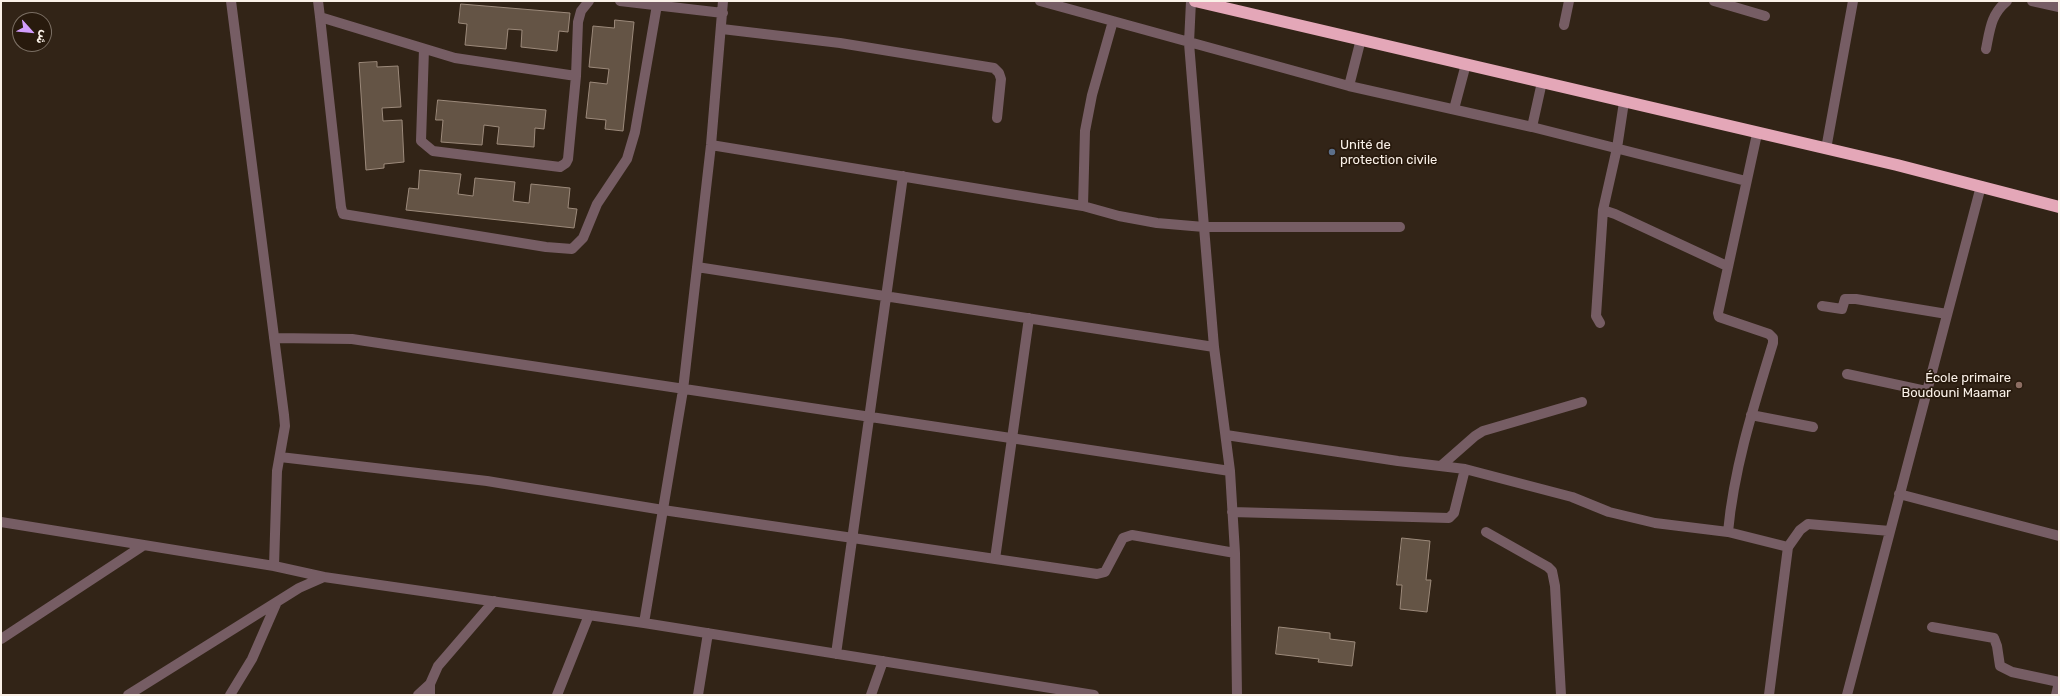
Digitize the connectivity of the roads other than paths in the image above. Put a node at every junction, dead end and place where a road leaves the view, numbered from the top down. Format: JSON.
{"nodes":[{"id":1,"x":231,"y":1,"type":"edge"},
{"id":2,"x":318,"y":1,"type":"edge"},
{"id":3,"x":589,"y":1,"type":"edge"},
{"id":4,"x":620,"y":1,"type":"edge"},
{"id":5,"x":723,"y":1,"type":"edge"},
{"id":6,"x":1040,"y":1,"type":"edge"},
{"id":7,"x":1191,"y":1,"type":"edge"},
{"id":8,"x":1195,"y":1,"type":"edge"},
{"id":9,"x":1569,"y":1,"type":"edge"},
{"id":10,"x":1714,"y":1,"type":"edge"},
{"id":11,"x":1853,"y":1,"type":"edge"},
{"id":12,"x":2007,"y":1,"type":"edge"},
{"id":13,"x":2032,"y":1,"type":"edge"},
{"id":14,"x":658,"y":5,"type":"junction"},
{"id":15,"x":2059,"y":7,"type":"edge"},
{"id":16,"x":722,"y":12,"type":"junction"},
{"id":17,"x":1764,"y":16,"type":"dead end"},
{"id":18,"x":320,"y":17,"type":"junction"},
{"id":19,"x":1113,"y":21,"type":"junction"},
{"id":20,"x":1564,"y":25,"type":"dead end"},
{"id":21,"x":722,"y":29,"type":"junction"},
{"id":22,"x":1361,"y":39,"type":"junction"},
{"id":23,"x":1189,"y":43,"type":"junction"},
{"id":24,"x":424,"y":49,"type":"junction"},
{"id":25,"x":1986,"y":49,"type":"dead end"},
{"id":26,"x":1466,"y":64,"type":"junction"},
{"id":27,"x":576,"y":76,"type":"junction"},
{"id":28,"x":1542,"y":82,"type":"junction"},
{"id":29,"x":1349,"y":86,"type":"junction"},
{"id":30,"x":1624,"y":102,"type":"junction"},
{"id":31,"x":1454,"y":109,"type":"junction"},
{"id":32,"x":997,"y":118,"type":"dead end"},
{"id":33,"x":1532,"y":127,"type":"junction"},
{"id":34,"x":1757,"y":134,"type":"junction"},
{"id":35,"x":711,"y":144,"type":"junction"},
{"id":36,"x":1618,"y":148,"type":"junction"},
{"id":37,"x":1826,"y":149,"type":"junction"},
{"id":38,"x":903,"y":176,"type":"junction"},
{"id":39,"x":1746,"y":181,"type":"junction"},
{"id":40,"x":1981,"y":186,"type":"junction"},
{"id":41,"x":1082,"y":206,"type":"junction"},
{"id":42,"x":2059,"y":207,"type":"edge"},
{"id":43,"x":1603,"y":210,"type":"junction"},
{"id":44,"x":1204,"y":227,"type":"junction"},
{"id":45,"x":1400,"y":227,"type":"dead end"},
{"id":46,"x":1727,"y":266,"type":"junction"},
{"id":47,"x":697,"y":267,"type":"junction"},
{"id":48,"x":887,"y":297,"type":"junction"},
{"id":49,"x":1822,"y":306,"type":"dead end"},
{"id":50,"x":1947,"y":314,"type":"junction"},
{"id":51,"x":1030,"y":318,"type":"junction"},
{"id":52,"x":1600,"y":323,"type":"dead end"},
{"id":53,"x":274,"y":338,"type":"junction"},
{"id":54,"x":1214,"y":347,"type":"junction"},
{"id":55,"x":1847,"y":374,"type":"dead end"},
{"id":56,"x":683,"y":390,"type":"junction"},
{"id":57,"x":1926,"y":391,"type":"junction"},
{"id":58,"x":1582,"y":402,"type":"dead end"},
{"id":59,"x":1751,"y":415,"type":"junction"},
{"id":60,"x":869,"y":418,"type":"junction"},
{"id":61,"x":1813,"y":427,"type":"dead end"},
{"id":62,"x":1226,"y":435,"type":"junction"},
{"id":63,"x":1011,"y":439,"type":"junction"},
{"id":64,"x":280,"y":457,"type":"junction"},
{"id":65,"x":1442,"y":466,"type":"junction"},
{"id":66,"x":1465,"y":469,"type":"junction"},
{"id":67,"x":1230,"y":471,"type":"junction"},
{"id":68,"x":1899,"y":494,"type":"junction"},
{"id":69,"x":663,"y":510,"type":"junction"},
{"id":70,"x":1232,"y":512,"type":"junction"},
{"id":71,"x":1,"y":522,"type":"edge"},
{"id":72,"x":1890,"y":531,"type":"junction"},
{"id":73,"x":1486,"y":532,"type":"dead end"},
{"id":74,"x":1728,"y":532,"type":"junction"},
{"id":75,"x":2059,"y":536,"type":"edge"},
{"id":76,"x":851,"y":538,"type":"junction"},
{"id":77,"x":144,"y":545,"type":"junction"},
{"id":78,"x":1788,"y":547,"type":"junction"},
{"id":79,"x":1235,"y":553,"type":"junction"},
{"id":80,"x":995,"y":559,"type":"junction"},
{"id":81,"x":274,"y":566,"type":"junction"},
{"id":82,"x":324,"y":577,"type":"junction"},
{"id":83,"x":494,"y":601,"type":"junction"},
{"id":84,"x":276,"y":604,"type":"junction"},
{"id":85,"x":589,"y":615,"type":"junction"},
{"id":86,"x":644,"y":623,"type":"junction"},
{"id":87,"x":1932,"y":627,"type":"dead end"},
{"id":88,"x":708,"y":633,"type":"junction"},
{"id":89,"x":1,"y":639,"type":"edge"},
{"id":90,"x":836,"y":654,"type":"junction"},
{"id":91,"x":883,"y":661,"type":"junction"},
{"id":92,"x":2059,"y":682,"type":"edge"},
{"id":93,"x":430,"y":684,"type":"junction"},
{"id":94,"x":128,"y":695,"type":"edge"},
{"id":95,"x":230,"y":695,"type":"edge"},
{"id":96,"x":418,"y":695,"type":"edge"},
{"id":97,"x":430,"y":695,"type":"edge"},
{"id":98,"x":557,"y":695,"type":"edge"},
{"id":99,"x":698,"y":695,"type":"edge"},
{"id":100,"x":871,"y":695,"type":"edge"},
{"id":101,"x":1094,"y":695,"type":"edge"},
{"id":102,"x":1237,"y":695,"type":"edge"},
{"id":103,"x":1561,"y":695,"type":"edge"},
{"id":104,"x":1769,"y":695,"type":"edge"},
{"id":105,"x":1847,"y":695,"type":"edge"},
{"id":106,"x":2056,"y":695,"type":"edge"}],
"edges":[{"from":1,"to":53,"type":"street"},
{"from":2,"to":18,"type":"street"},
{"from":3,"to":27,"type":"street"},
{"from":4,"to":14,"type":"street"},
{"from":5,"to":16,"type":"street"},
{"from":6,"to":19,"type":"street"},
{"from":7,"to":23,"type":"street"},
{"from":8,"to":22,"type":"highway"},
{"from":9,"to":20,"type":"street"},
{"from":10,"to":17,"type":"street"},
{"from":11,"to":37,"type":"street"},
{"from":12,"to":25,"type":"street"},
{"from":13,"to":15,"type":"street"},
{"from":14,"to":16,"type":"street"},
{"from":14,"to":18,"type":"street"},
{"from":16,"to":21,"type":"street"},
{"from":18,"to":24,"type":"street"},
{"from":19,"to":23,"type":"street"},
{"from":19,"to":41,"type":"street"},
{"from":21,"to":32,"type":"street"},
{"from":21,"to":35,"type":"street"},
{"from":22,"to":26,"type":"highway"},
{"from":22,"to":29,"type":"street"},
{"from":23,"to":29,"type":"street"},
{"from":23,"to":44,"type":"street"},
{"from":24,"to":27,"type":"street"},
{"from":24,"to":27,"type":"street"},
{"from":26,"to":28,"type":"highway"},
{"from":26,"to":31,"type":"street"},
{"from":28,"to":30,"type":"highway"},
{"from":28,"to":33,"type":"street"},
{"from":29,"to":31,"type":"street"},
{"from":30,"to":34,"type":"highway"},
{"from":30,"to":36,"type":"street"},
{"from":31,"to":33,"type":"street"},
{"from":33,"to":36,"type":"street"},
{"from":34,"to":37,"type":"highway"},
{"from":34,"to":39,"type":"street"},
{"from":35,"to":38,"type":"street"},
{"from":35,"to":47,"type":"street"},
{"from":36,"to":39,"type":"street"},
{"from":36,"to":43,"type":"street"},
{"from":37,"to":40,"type":"highway"},
{"from":38,"to":41,"type":"street"},
{"from":38,"to":48,"type":"street"},
{"from":39,"to":46,"type":"street"},
{"from":40,"to":42,"type":"highway"},
{"from":40,"to":50,"type":"street"},
{"from":41,"to":44,"type":"street"},
{"from":43,"to":46,"type":"street"},
{"from":43,"to":52,"type":"street"},
{"from":44,"to":45,"type":"street"},
{"from":44,"to":54,"type":"street"},
{"from":46,"to":59,"type":"street"},
{"from":47,"to":48,"type":"street"},
{"from":47,"to":56,"type":"street"},
{"from":48,"to":51,"type":"street"},
{"from":48,"to":60,"type":"street"},
{"from":49,"to":50,"type":"street"},
{"from":50,"to":57,"type":"street"},
{"from":51,"to":54,"type":"street"},
{"from":51,"to":63,"type":"street"},
{"from":53,"to":56,"type":"street"},
{"from":53,"to":64,"type":"street"},
{"from":54,"to":62,"type":"street"},
{"from":55,"to":57,"type":"street"},
{"from":56,"to":60,"type":"street"},
{"from":56,"to":69,"type":"street"},
{"from":57,"to":68,"type":"street"},
{"from":58,"to":65,"type":"street"},
{"from":59,"to":61,"type":"street"},
{"from":59,"to":74,"type":"street"},
{"from":60,"to":63,"type":"street"},
{"from":60,"to":76,"type":"street"},
{"from":62,"to":65,"type":"street"},
{"from":62,"to":67,"type":"street"},
{"from":63,"to":67,"type":"street"},
{"from":63,"to":80,"type":"street"},
{"from":64,"to":69,"type":"street"},
{"from":64,"to":81,"type":"street"},
{"from":65,"to":66,"type":"street"},
{"from":66,"to":70,"type":"street"},
{"from":66,"to":74,"type":"street"},
{"from":67,"to":70,"type":"street"},
{"from":68,"to":72,"type":"street"},
{"from":68,"to":75,"type":"street"},
{"from":69,"to":76,"type":"street"},
{"from":69,"to":86,"type":"street"},
{"from":70,"to":79,"type":"street"},
{"from":71,"to":77,"type":"street"},
{"from":72,"to":78,"type":"street"},
{"from":72,"to":105,"type":"street"},
{"from":73,"to":103,"type":"street"},
{"from":74,"to":78,"type":"street"},
{"from":76,"to":80,"type":"street"},
{"from":76,"to":90,"type":"street"},
{"from":77,"to":81,"type":"street"},
{"from":77,"to":89,"type":"street"},
{"from":78,"to":104,"type":"street"},
{"from":79,"to":80,"type":"street"},
{"from":79,"to":102,"type":"street"},
{"from":81,"to":82,"type":"street"},
{"from":82,"to":83,"type":"street"},
{"from":82,"to":84,"type":"street"},
{"from":83,"to":85,"type":"street"},
{"from":83,"to":93,"type":"street"},
{"from":84,"to":94,"type":"street"},
{"from":84,"to":95,"type":"street"},
{"from":85,"to":86,"type":"street"},
{"from":85,"to":98,"type":"street"},
{"from":86,"to":88,"type":"street"},
{"from":87,"to":92,"type":"street"},
{"from":88,"to":90,"type":"street"},
{"from":88,"to":99,"type":"street"},
{"from":90,"to":91,"type":"street"},
{"from":91,"to":100,"type":"street"},
{"from":91,"to":101,"type":"street"},
{"from":92,"to":106,"type":"street"},
{"from":93,"to":96,"type":"street"},
{"from":93,"to":97,"type":"street"}]}
